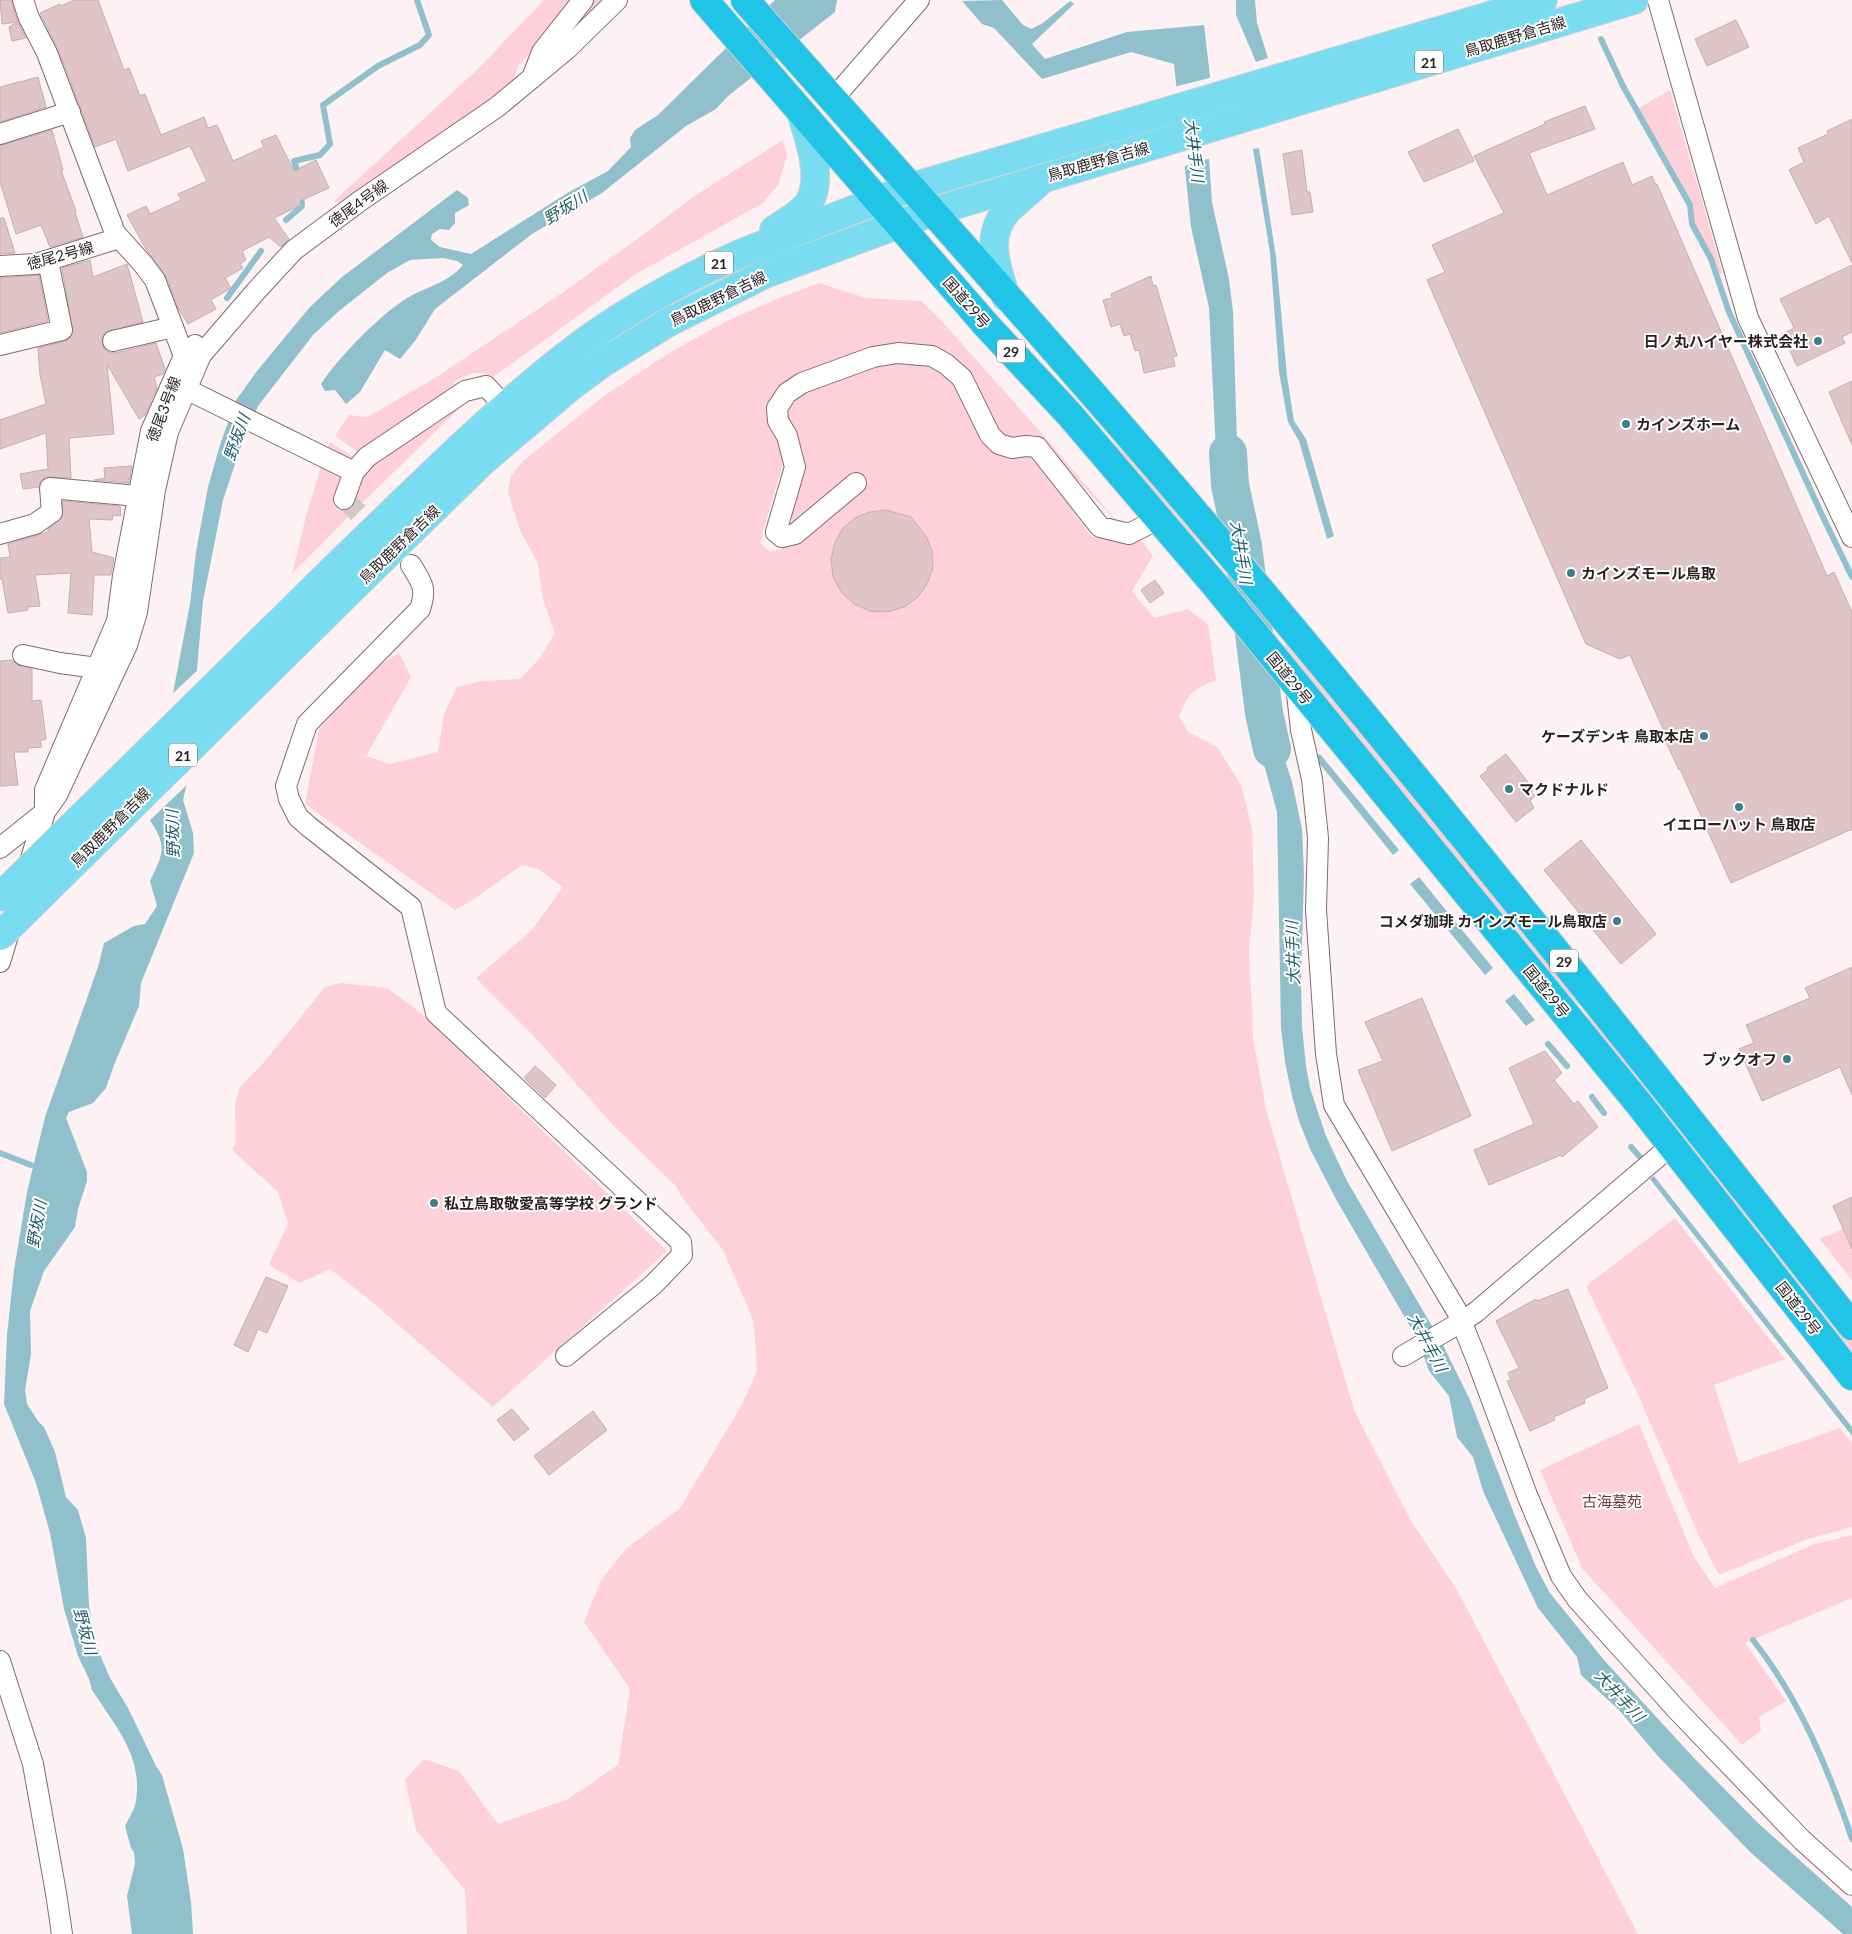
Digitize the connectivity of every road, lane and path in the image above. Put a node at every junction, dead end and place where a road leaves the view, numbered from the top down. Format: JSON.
{"nodes":[{"id":1,"x":23,"y":0,"type":"edge"},
{"id":2,"x":583,"y":0,"type":"edge"},
{"id":3,"x":617,"y":0,"type":"edge"},
{"id":4,"x":704,"y":0,"type":"edge"},
{"id":5,"x":746,"y":0,"type":"edge"},
{"id":6,"x":919,"y":0,"type":"edge"},
{"id":7,"x":1543,"y":0,"type":"edge"},
{"id":8,"x":1634,"y":0,"type":"edge"},
{"id":9,"x":1658,"y":0,"type":"edge"},
{"id":10,"x":532,"y":78,"type":"junction"},
{"id":11,"x":826,"y":92,"type":"junction"},
{"id":12,"x":798,"y":109,"type":"junction"},
{"id":13,"x":70,"y":112,"type":"junction"},
{"id":14,"x":0,"y":134,"type":"edge"},
{"id":15,"x":1046,"y":176,"type":"junction"},
{"id":16,"x":912,"y":187,"type":"junction"},
{"id":17,"x":877,"y":200,"type":"junction"},
{"id":18,"x":932,"y":212,"type":"junction"},
{"id":19,"x":898,"y":224,"type":"junction"},
{"id":20,"x":119,"y":238,"type":"junction"},
{"id":21,"x":742,"y":253,"type":"junction"},
{"id":22,"x":48,"y":261,"type":"junction"},
{"id":23,"x":0,"y":266,"type":"edge"},
{"id":24,"x":155,"y":280,"type":"junction"},
{"id":25,"x":1006,"y":297,"type":"junction"},
{"id":26,"x":173,"y":327,"type":"junction"},
{"id":27,"x":113,"y":341,"type":"dead end"},
{"id":28,"x":0,"y":345,"type":"edge"},
{"id":29,"x":201,"y":356,"type":"junction"},
{"id":30,"x":186,"y":389,"type":"junction"},
{"id":31,"x":505,"y":406,"type":"junction"},
{"id":32,"x":354,"y":472,"type":"junction"},
{"id":33,"x":856,"y":483,"type":"dead end"},
{"id":34,"x":138,"y":496,"type":"junction"},
{"id":35,"x":344,"y":499,"type":"dead end"},
{"id":36,"x":1158,"y":519,"type":"junction"},
{"id":37,"x":0,"y":534,"type":"edge"},
{"id":38,"x":1852,"y":536,"type":"edge"},
{"id":39,"x":411,"y":565,"type":"dead end"},
{"id":40,"x":23,"y":655,"type":"dead end"},
{"id":41,"x":97,"y":668,"type":"junction"},
{"id":42,"x":1288,"y":676,"type":"junction"},
{"id":43,"x":45,"y":812,"type":"junction"},
{"id":44,"x":0,"y":848,"type":"edge"},
{"id":45,"x":0,"y":897,"type":"edge"},
{"id":46,"x":0,"y":936,"type":"edge"},
{"id":47,"x":0,"y":962,"type":"edge"},
{"id":48,"x":1672,"y":1146,"type":"junction"},
{"id":49,"x":1461,"y":1322,"type":"junction"},
{"id":50,"x":1852,"y":1326,"type":"edge"},
{"id":51,"x":566,"y":1356,"type":"dead end"},
{"id":52,"x":1403,"y":1356,"type":"dead end"},
{"id":53,"x":1852,"y":1376,"type":"edge"},
{"id":54,"x":0,"y":1661,"type":"edge"},
{"id":55,"x":1852,"y":1885,"type":"edge"},
{"id":56,"x":62,"y":1934,"type":"edge"}],
"edges":[{"from":1,"to":13,"type":"street","name":"徳尾3号線"},
{"from":2,"to":10,"type":"street","name":"徳尾4号線"},
{"from":3,"to":10,"type":"street"},
{"from":4,"to":12,"type":"highway","name":"国道29号","number":"29"},
{"from":5,"to":11,"type":"highway","name":"国道29号","number":"29"},
{"from":6,"to":11,"type":"street"},
{"from":7,"to":16,"type":"main road","name":"鳥取鹿野倉吉線","number":"21"},
{"from":8,"to":15,"type":"main road","name":"鳥取鹿野倉吉線","number":"21"},
{"from":9,"to":38,"type":"street"},
{"from":10,"to":29,"type":"street","name":"徳尾4号線"},
{"from":11,"to":16,"type":"highway","name":"国道29号","number":"29"},
{"from":12,"to":17,"type":"highway","name":"国道29号","number":"29"},
{"from":12,"to":21,"type":"main road"},
{"from":13,"to":14,"type":"street"},
{"from":13,"to":20,"type":"street","name":"徳尾3号線"},
{"from":15,"to":18,"type":"main road","name":"鳥取鹿野倉吉線","number":"21"},
{"from":15,"to":25,"type":"main road"},
{"from":16,"to":17,"type":"main road","name":"鳥取鹿野倉吉線","number":"21"},
{"from":16,"to":18,"type":"highway","name":"国道29号","number":"29"},
{"from":17,"to":19,"type":"highway","name":"国道29号","number":"29"},
{"from":17,"to":21,"type":"main road","name":"鳥取鹿野倉吉線","number":"21"},
{"from":18,"to":19,"type":"main road","name":"鳥取鹿野倉吉線","number":"21"},
{"from":18,"to":25,"type":"highway","name":"国道29号","number":"29"},
{"from":19,"to":36,"type":"highway","name":"国道29号","number":"29"},
{"from":19,"to":46,"type":"main road","name":"鳥取鹿野倉吉線","number":"21","bridge":true},
{"from":20,"to":22,"type":"street","name":"徳尾2号線"},
{"from":20,"to":24,"type":"street","name":"徳尾3号線"},
{"from":21,"to":31,"type":"main road","name":"鳥取鹿野倉吉線","number":"21"},
{"from":22,"to":23,"type":"street","name":"徳尾2号線"},
{"from":22,"to":28,"type":"street"},
{"from":24,"to":26,"type":"street","name":"徳尾3号線"},
{"from":24,"to":29,"type":"street"},
{"from":25,"to":50,"type":"highway","name":"国道29号","number":"29"},
{"from":26,"to":27,"type":"street"},
{"from":26,"to":34,"type":"street","name":"徳尾3号線"},
{"from":29,"to":30,"type":"street","name":"徳尾4号線"},
{"from":30,"to":32,"type":"street"},
{"from":30,"to":43,"type":"street","name":"徳尾4号線"},
{"from":31,"to":32,"type":"street"},
{"from":31,"to":45,"type":"main road","name":"鳥取鹿野倉吉線","number":"21","bridge":true},
{"from":32,"to":35,"type":"street"},
{"from":33,"to":36,"type":"street"},
{"from":34,"to":37,"type":"street"},
{"from":34,"to":41,"type":"street","name":"徳尾3号線"},
{"from":36,"to":42,"type":"highway","name":"国道29号","number":"29"},
{"from":39,"to":51,"type":"street"},
{"from":40,"to":41,"type":"street"},
{"from":41,"to":43,"type":"street","name":"徳尾3号線"},
{"from":42,"to":48,"type":"highway","name":"国道29号","number":"29"},
{"from":42,"to":49,"type":"street"},
{"from":43,"to":44,"type":"street"},
{"from":43,"to":47,"type":"street"},
{"from":48,"to":49,"type":"street"},
{"from":48,"to":53,"type":"highway","name":"国道29号","number":"29"},
{"from":49,"to":52,"type":"street"},
{"from":49,"to":55,"type":"street"},
{"from":54,"to":56,"type":"street"}]}
